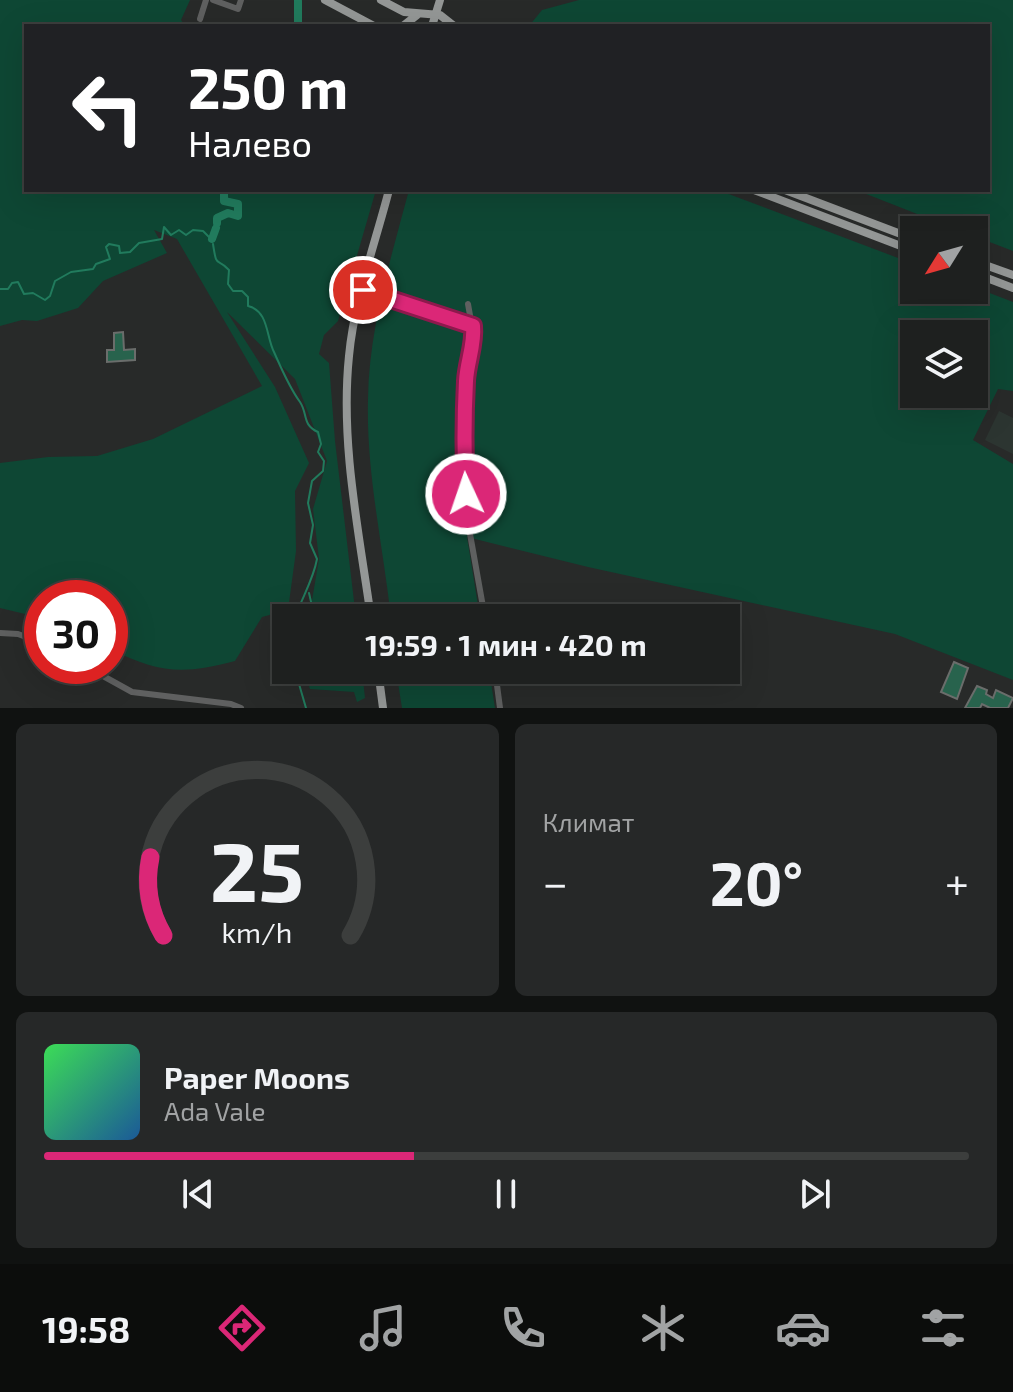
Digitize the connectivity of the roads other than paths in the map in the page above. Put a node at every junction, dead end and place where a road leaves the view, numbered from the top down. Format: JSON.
{"nodes":[{"id":1,"x":206,"y":0,"type":"edge"},
{"id":2,"x":213,"y":0,"type":"edge"},
{"id":3,"x":241,"y":0,"type":"edge"},
{"id":4,"x":325,"y":0,"type":"edge"},
{"id":5,"x":381,"y":0,"type":"edge"},
{"id":6,"x":440,"y":0,"type":"edge"},
{"id":7,"x":435,"y":14,"type":"junction"},
{"id":8,"x":418,"y":15,"type":"junction"},
{"id":9,"x":200,"y":19,"type":"dead end"},
{"id":10,"x":370,"y":24,"type":"edge"},
{"id":11,"x":406,"y":24,"type":"edge"},
{"id":12,"x":432,"y":24,"type":"edge"},
{"id":13,"x":451,"y":24,"type":"edge"},
{"id":14,"x":388,"y":192,"type":"edge"},
{"id":15,"x":759,"y":192,"type":"edge"},
{"id":16,"x":790,"y":192,"type":"edge"},
{"id":17,"x":900,"y":234,"type":"edge"},
{"id":18,"x":900,"y":246,"type":"edge"},
{"id":19,"x":988,"y":266,"type":"edge"},
{"id":20,"x":1013,"y":275,"type":"edge"},
{"id":21,"x":988,"y":278,"type":"edge"},
{"id":22,"x":1013,"y":288,"type":"edge"},
{"id":23,"x":363,"y":290,"type":"junction"},
{"id":24,"x":468,"y":304,"type":"dead end"},
{"id":25,"x":473,"y":326,"type":"junction"},
{"id":26,"x":369,"y":604,"type":"edge"},
{"id":27,"x":483,"y":604,"type":"edge"},
{"id":28,"x":0,"y":633,"type":"edge"},
{"id":29,"x":24,"y":636,"type":"edge"},
{"id":30,"x":118,"y":684,"type":"edge"},
{"id":31,"x":380,"y":684,"type":"edge"},
{"id":32,"x":497,"y":684,"type":"edge"},
{"id":33,"x":241,"y":708,"type":"edge"},
{"id":34,"x":383,"y":708,"type":"edge"},
{"id":35,"x":500,"y":708,"type":"edge"}],
"edges":[{"from":1,"to":9,"type":"street"},
{"from":2,"to":3,"type":"street"},
{"from":4,"to":10,"type":"main road"},
{"from":5,"to":8,"type":"main road"},
{"from":6,"to":7,"type":"main road"},
{"from":7,"to":8,"type":"main road"},
{"from":7,"to":12,"type":"main road"},
{"from":7,"to":13,"type":"main road"},
{"from":8,"to":11,"type":"main road"},
{"from":14,"to":23,"type":"main road"},
{"from":15,"to":18,"type":"main road"},
{"from":16,"to":17,"type":"main road"},
{"from":19,"to":20,"type":"main road"},
{"from":21,"to":22,"type":"main road"},
{"from":23,"to":25,"type":"street"},
{"from":23,"to":26,"type":"main road"},
{"from":24,"to":25,"type":"street"},
{"from":25,"to":27,"type":"street"},
{"from":28,"to":29,"type":"street"},
{"from":30,"to":33,"type":"street"},
{"from":31,"to":34,"type":"main road"},
{"from":32,"to":35,"type":"street"}]}
